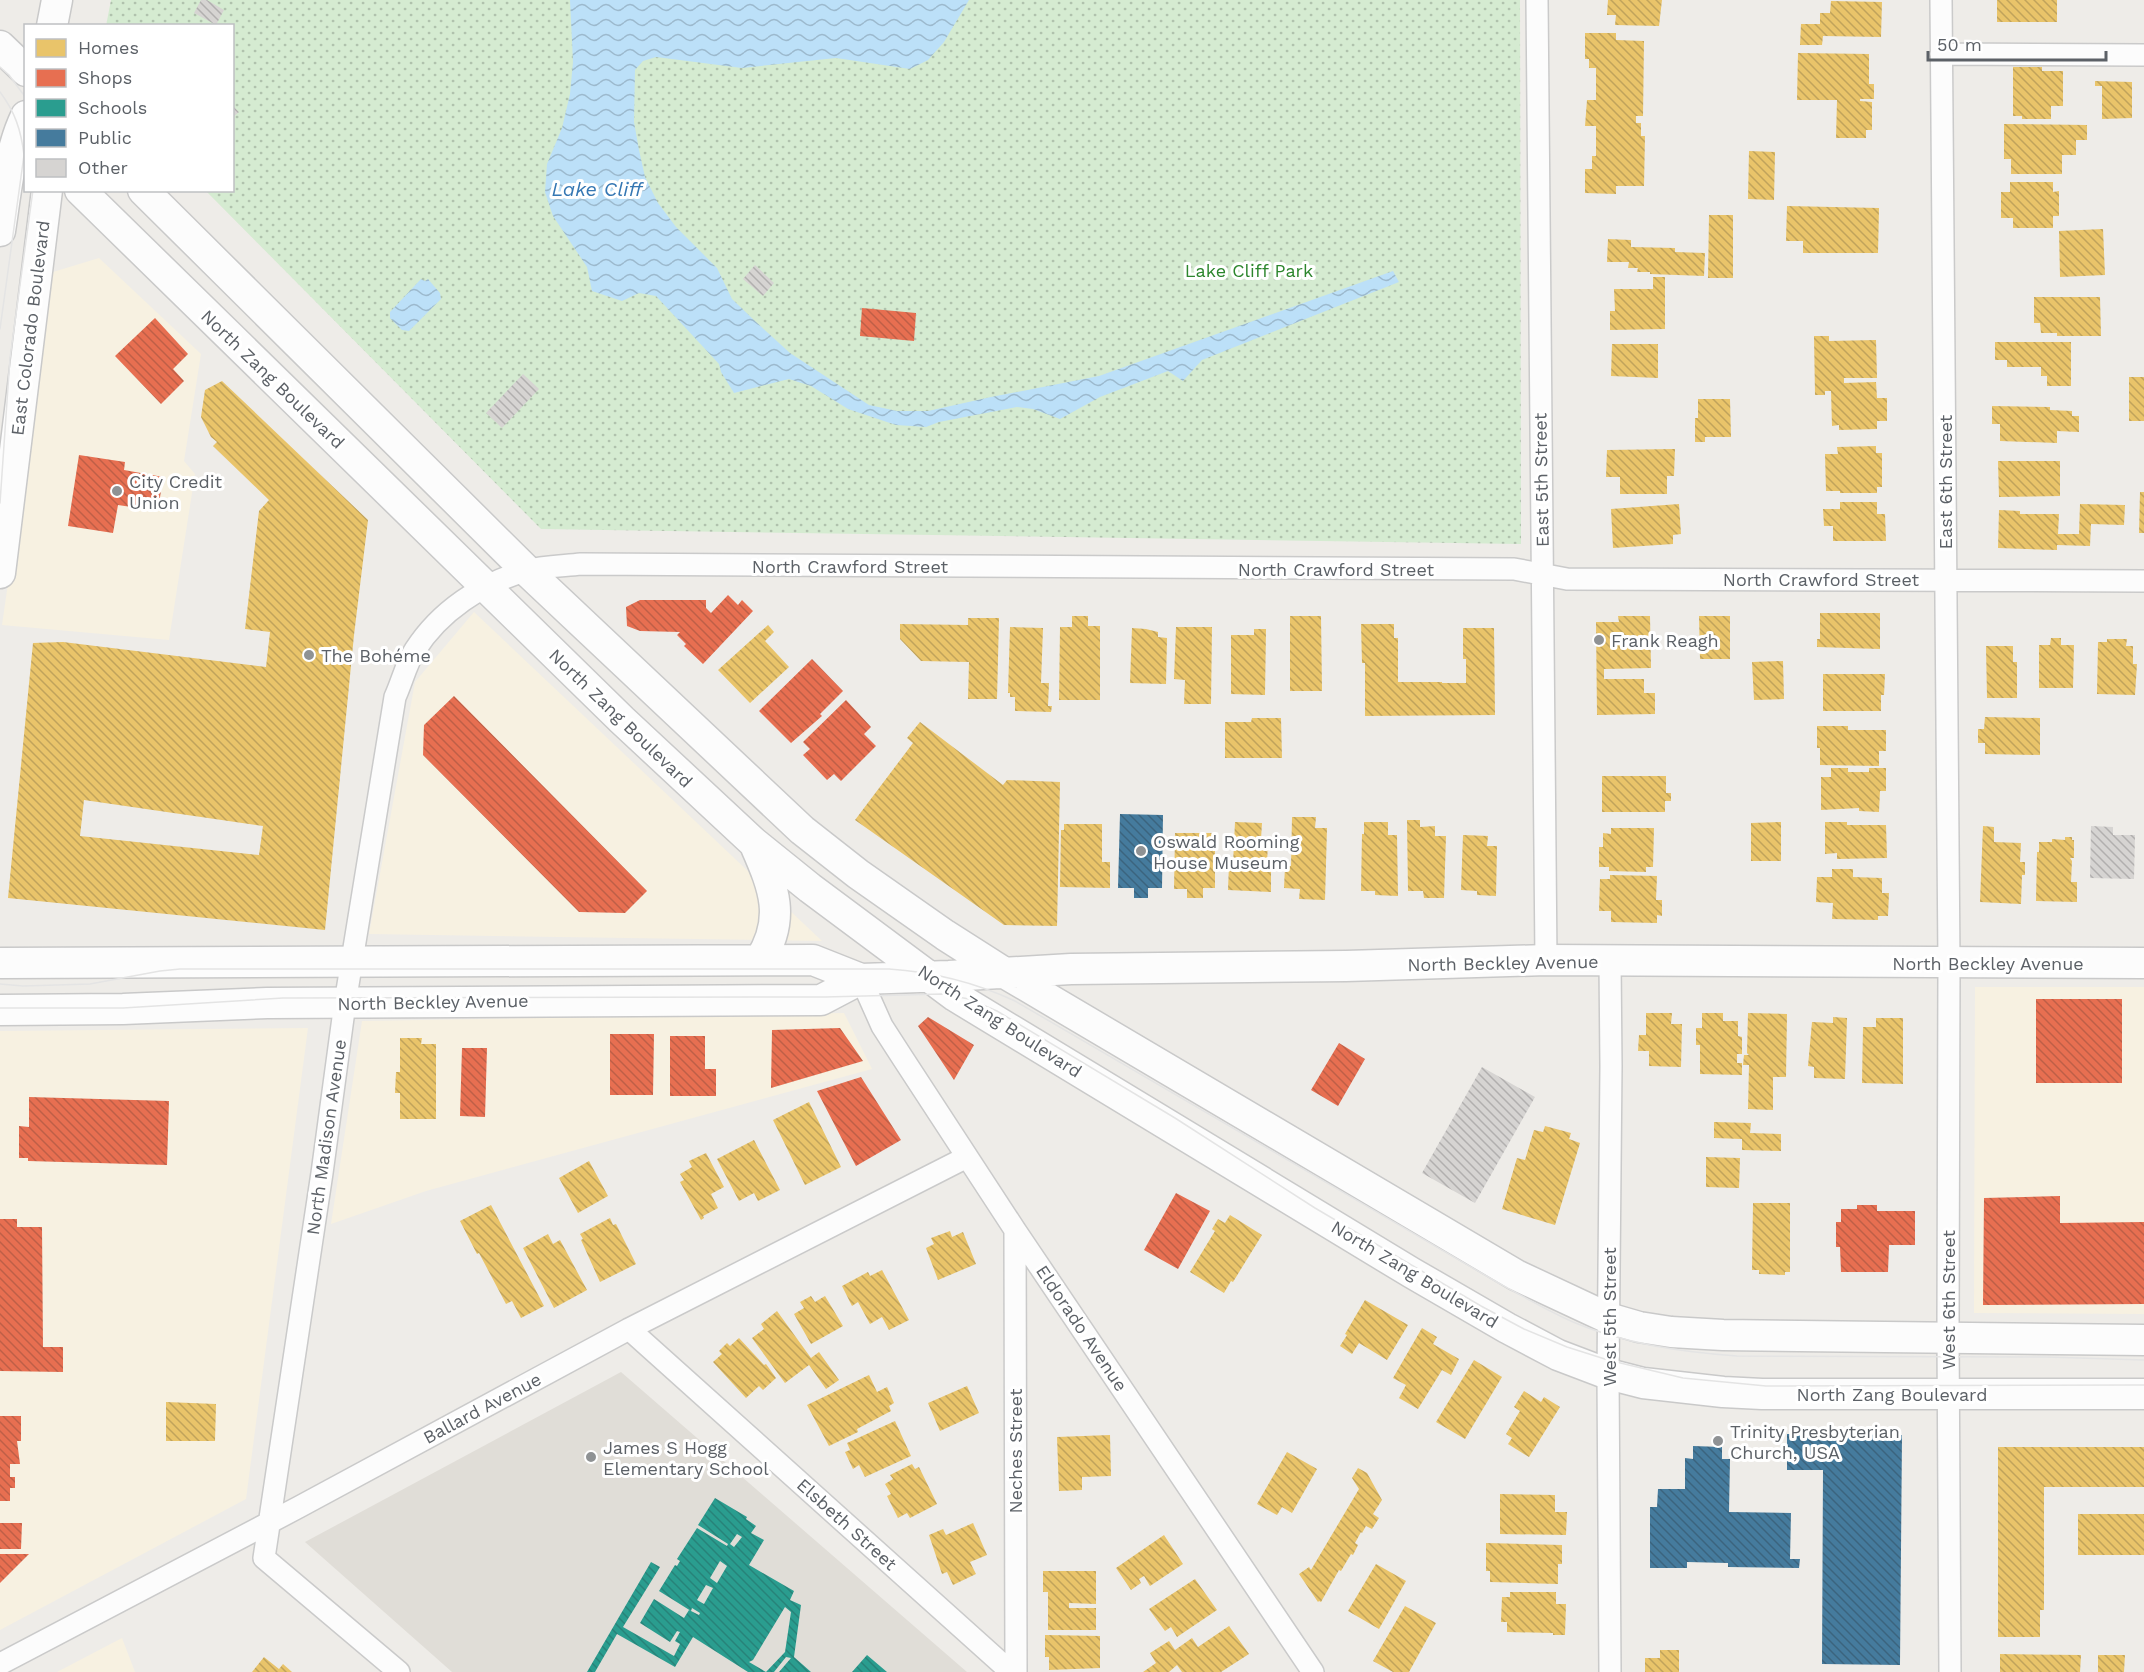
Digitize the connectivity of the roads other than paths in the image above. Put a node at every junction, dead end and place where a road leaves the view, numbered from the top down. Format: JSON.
{"nodes":[{"id":1,"x":57,"y":0,"type":"edge"},
{"id":2,"x":1537,"y":0,"type":"edge"},
{"id":3,"x":1941,"y":0,"type":"edge"},
{"id":4,"x":52,"y":24,"type":"edge"},
{"id":5,"x":0,"y":46,"type":"edge"},
{"id":6,"x":1941,"y":54,"type":"junction"},
{"id":7,"x":2144,"y":55,"type":"edge"},
{"id":8,"x":24,"y":69,"type":"edge"},
{"id":9,"x":17,"y":126,"type":"edge"},
{"id":10,"x":47,"y":192,"type":"edge"},
{"id":11,"x":82,"y":192,"type":"edge"},
{"id":12,"x":145,"y":192,"type":"edge"},
{"id":13,"x":0,"y":231,"type":"edge"},
{"id":14,"x":527,"y":571,"type":"junction"},
{"id":15,"x":0,"y":573,"type":"edge"},
{"id":16,"x":1542,"y":574,"type":"junction"},
{"id":17,"x":1946,"y":580,"type":"junction"},
{"id":18,"x":2144,"y":581,"type":"edge"},
{"id":19,"x":485,"y":587,"type":"junction"},
{"id":20,"x":753,"y":842,"type":"junction"},
{"id":21,"x":760,"y":960,"type":"junction"},
{"id":22,"x":1546,"y":960,"type":"junction"},
{"id":23,"x":352,"y":962,"type":"junction"},
{"id":24,"x":1610,"y":962,"type":"junction"},
{"id":25,"x":0,"y":963,"type":"edge"},
{"id":26,"x":1949,"y":963,"type":"junction"},
{"id":27,"x":2144,"y":963,"type":"edge"},
{"id":28,"x":1002,"y":972,"type":"junction"},
{"id":29,"x":928,"y":976,"type":"junction"},
{"id":30,"x":861,"y":979,"type":"junction"},
{"id":31,"x":345,"y":1003,"type":"junction"},
{"id":32,"x":0,"y":1010,"type":"edge"},
{"id":33,"x":967,"y":1157,"type":"junction"},
{"id":34,"x":1015,"y":1230,"type":"junction"},
{"id":35,"x":1608,"y":1318,"type":"junction"},
{"id":36,"x":629,"y":1329,"type":"junction"},
{"id":37,"x":1948,"y":1336,"type":"junction"},
{"id":38,"x":2144,"y":1340,"type":"edge"},
{"id":39,"x":1608,"y":1374,"type":"junction"},
{"id":40,"x":1949,"y":1394,"type":"junction"},
{"id":41,"x":2144,"y":1394,"type":"edge"},
{"id":42,"x":269,"y":1522,"type":"junction"},
{"id":43,"x":0,"y":1664,"type":"edge"},
{"id":44,"x":399,"y":1672,"type":"edge"},
{"id":45,"x":1011,"y":1672,"type":"edge"},
{"id":46,"x":1016,"y":1672,"type":"edge"},
{"id":47,"x":1313,"y":1672,"type":"edge"},
{"id":48,"x":1610,"y":1672,"type":"edge"},
{"id":49,"x":1950,"y":1672,"type":"edge"}],
"edges":[{"from":1,"to":4,"type":"main road"},
{"from":2,"to":16,"type":"street","name":"East 5th Street"},
{"from":3,"to":6,"type":"street","name":"East 6th Street"},
{"from":5,"to":8,"type":"main road"},
{"from":6,"to":7,"type":"street"},
{"from":6,"to":17,"type":"street","name":"East 6th Street"},
{"from":9,"to":13,"type":"main road"},
{"from":10,"to":15,"type":"main road","name":"East Colorado Boulevard"},
{"from":11,"to":19,"type":"main road","name":"North Zang Boulevard"},
{"from":12,"to":14,"type":"main road"},
{"from":14,"to":16,"type":"street","name":"North Crawford Street"},
{"from":14,"to":19,"type":"street","name":"North Madison Avenue"},
{"from":14,"to":28,"type":"main road"},
{"from":16,"to":17,"type":"street","name":"North Crawford Street"},
{"from":16,"to":22,"type":"street","name":"East 5th Street"},
{"from":17,"to":18,"type":"street","name":"North Crawford Street"},
{"from":17,"to":26,"type":"street","name":"East 6th Street"},
{"from":19,"to":20,"type":"main road","name":"North Zang Boulevard"},
{"from":19,"to":23,"type":"street","name":"North Madison Avenue"},
{"from":20,"to":21,"type":"main road"},
{"from":20,"to":29,"type":"main road","name":"North Zang Boulevard"},
{"from":21,"to":23,"type":"main road","name":"North Beckley Avenue"},
{"from":21,"to":30,"type":"main road","name":"North Beckley Avenue"},
{"from":22,"to":24,"type":"main road","name":"North Beckley Avenue"},
{"from":22,"to":28,"type":"main road","name":"North Beckley Avenue"},
{"from":23,"to":25,"type":"main road","name":"North Beckley Avenue"},
{"from":23,"to":31,"type":"street","name":"North Madison Avenue"},
{"from":24,"to":26,"type":"main road","name":"North Beckley Avenue"},
{"from":24,"to":35,"type":"street","name":"West 5th Street"},
{"from":26,"to":27,"type":"main road","name":"North Beckley Avenue"},
{"from":26,"to":37,"type":"street","name":"West 6th Street"},
{"from":28,"to":29,"type":"main road","name":"North Beckley Avenue"},
{"from":28,"to":35,"type":"main road"},
{"from":29,"to":30,"type":"main road","name":"North Beckley Avenue"},
{"from":29,"to":39,"type":"main road","name":"North Zang Boulevard"},
{"from":30,"to":31,"type":"main road","name":"North Beckley Avenue"},
{"from":30,"to":33,"type":"street","name":"Eldorado Avenue"},
{"from":31,"to":32,"type":"main road","name":"North Beckley Avenue"},
{"from":31,"to":42,"type":"street","name":"North Madison Avenue"},
{"from":33,"to":34,"type":"street","name":"Eldorado Avenue"},
{"from":33,"to":36,"type":"street","name":"Ballard Avenue"},
{"from":34,"to":46,"type":"street","name":"Neches Street"},
{"from":34,"to":47,"type":"street","name":"Eldorado Avenue"},
{"from":35,"to":37,"type":"main road"},
{"from":35,"to":39,"type":"street","name":"West 5th Street"},
{"from":36,"to":42,"type":"street","name":"Ballard Avenue"},
{"from":36,"to":45,"type":"street","name":"Elsbeth Street"},
{"from":37,"to":38,"type":"main road"},
{"from":37,"to":40,"type":"street","name":"West 6th Street"},
{"from":39,"to":40,"type":"main road","name":"North Zang Boulevard"},
{"from":39,"to":48,"type":"street","name":"West 5th Street"},
{"from":40,"to":41,"type":"main road","name":"North Zang Boulevard"},
{"from":40,"to":49,"type":"street","name":"West 6th Street"},
{"from":42,"to":43,"type":"street","name":"Ballard Avenue"},
{"from":42,"to":44,"type":"street","name":"North Madison Avenue"}]}
